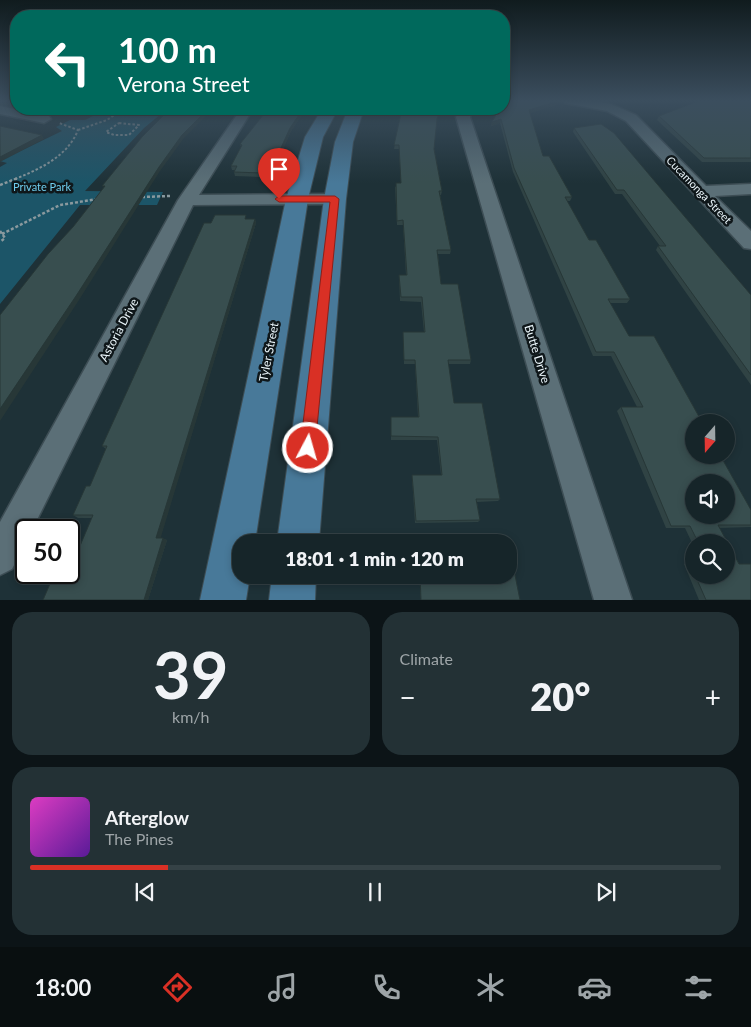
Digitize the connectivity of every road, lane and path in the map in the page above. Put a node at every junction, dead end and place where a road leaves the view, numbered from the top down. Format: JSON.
{"nodes":[{"id":1,"x":72,"y":128,"type":"edge"},
{"id":2,"x":84,"y":128,"type":"edge"},
{"id":3,"x":112,"y":128,"type":"edge"},
{"id":4,"x":136,"y":128,"type":"edge"},
{"id":5,"x":235,"y":128,"type":"edge"},
{"id":6,"x":319,"y":128,"type":"edge"},
{"id":7,"x":349,"y":128,"type":"edge"},
{"id":8,"x":466,"y":128,"type":"edge"},
{"id":9,"x":641,"y":128,"type":"edge"},
{"id":10,"x":78,"y":130,"type":"junction"},
{"id":11,"x":0,"y":185,"type":"edge"},
{"id":12,"x":751,"y":189,"type":"edge"},
{"id":13,"x":701,"y":191,"type":"junction"},
{"id":14,"x":138,"y":198,"type":"edge"},
{"id":15,"x":104,"y":199,"type":"edge"},
{"id":16,"x":298,"y":199,"type":"junction"},
{"id":17,"x":335,"y":199,"type":"junction"},
{"id":18,"x":188,"y":200,"type":"junction"},
{"id":19,"x":1,"y":232,"type":"edge"},
{"id":20,"x":0,"y":242,"type":"edge"},
{"id":21,"x":751,"y":244,"type":"edge"},
{"id":22,"x":299,"y":534,"type":"edge"},
{"id":23,"x":0,"y":557,"type":"edge"},
{"id":24,"x":293,"y":584,"type":"edge"},
{"id":25,"x":223,"y":600,"type":"edge"},
{"id":26,"x":292,"y":600,"type":"edge"},
{"id":27,"x":613,"y":600,"type":"edge"}],
"edges":[{"from":1,"to":10,"type":"path"},
{"from":2,"to":10,"type":"path"},
{"from":3,"to":4,"type":"path"},
{"from":5,"to":18,"type":"street","name":"Astoria Drive"},
{"from":6,"to":16,"type":"main road","name":"Tyler Street"},
{"from":7,"to":17,"type":"main road"},
{"from":8,"to":27,"type":"street","name":"Butte Drive"},
{"from":9,"to":13,"type":"street","name":"Cucamonga Street"},
{"from":10,"to":11,"type":"path"},
{"from":12,"to":13,"type":"street"},
{"from":13,"to":21,"type":"street","name":"Cucamonga Street"},
{"from":14,"to":18,"type":"path"},
{"from":15,"to":19,"type":"path"},
{"from":16,"to":17,"type":"street"},
{"from":16,"to":18,"type":"street"},
{"from":16,"to":25,"type":"main road","name":"Tyler Street"},
{"from":17,"to":22,"type":"main road"},
{"from":18,"to":23,"type":"street","name":"Astoria Drive"},
{"from":19,"to":20,"type":"path"},
{"from":24,"to":26,"type":"main road"}]}
